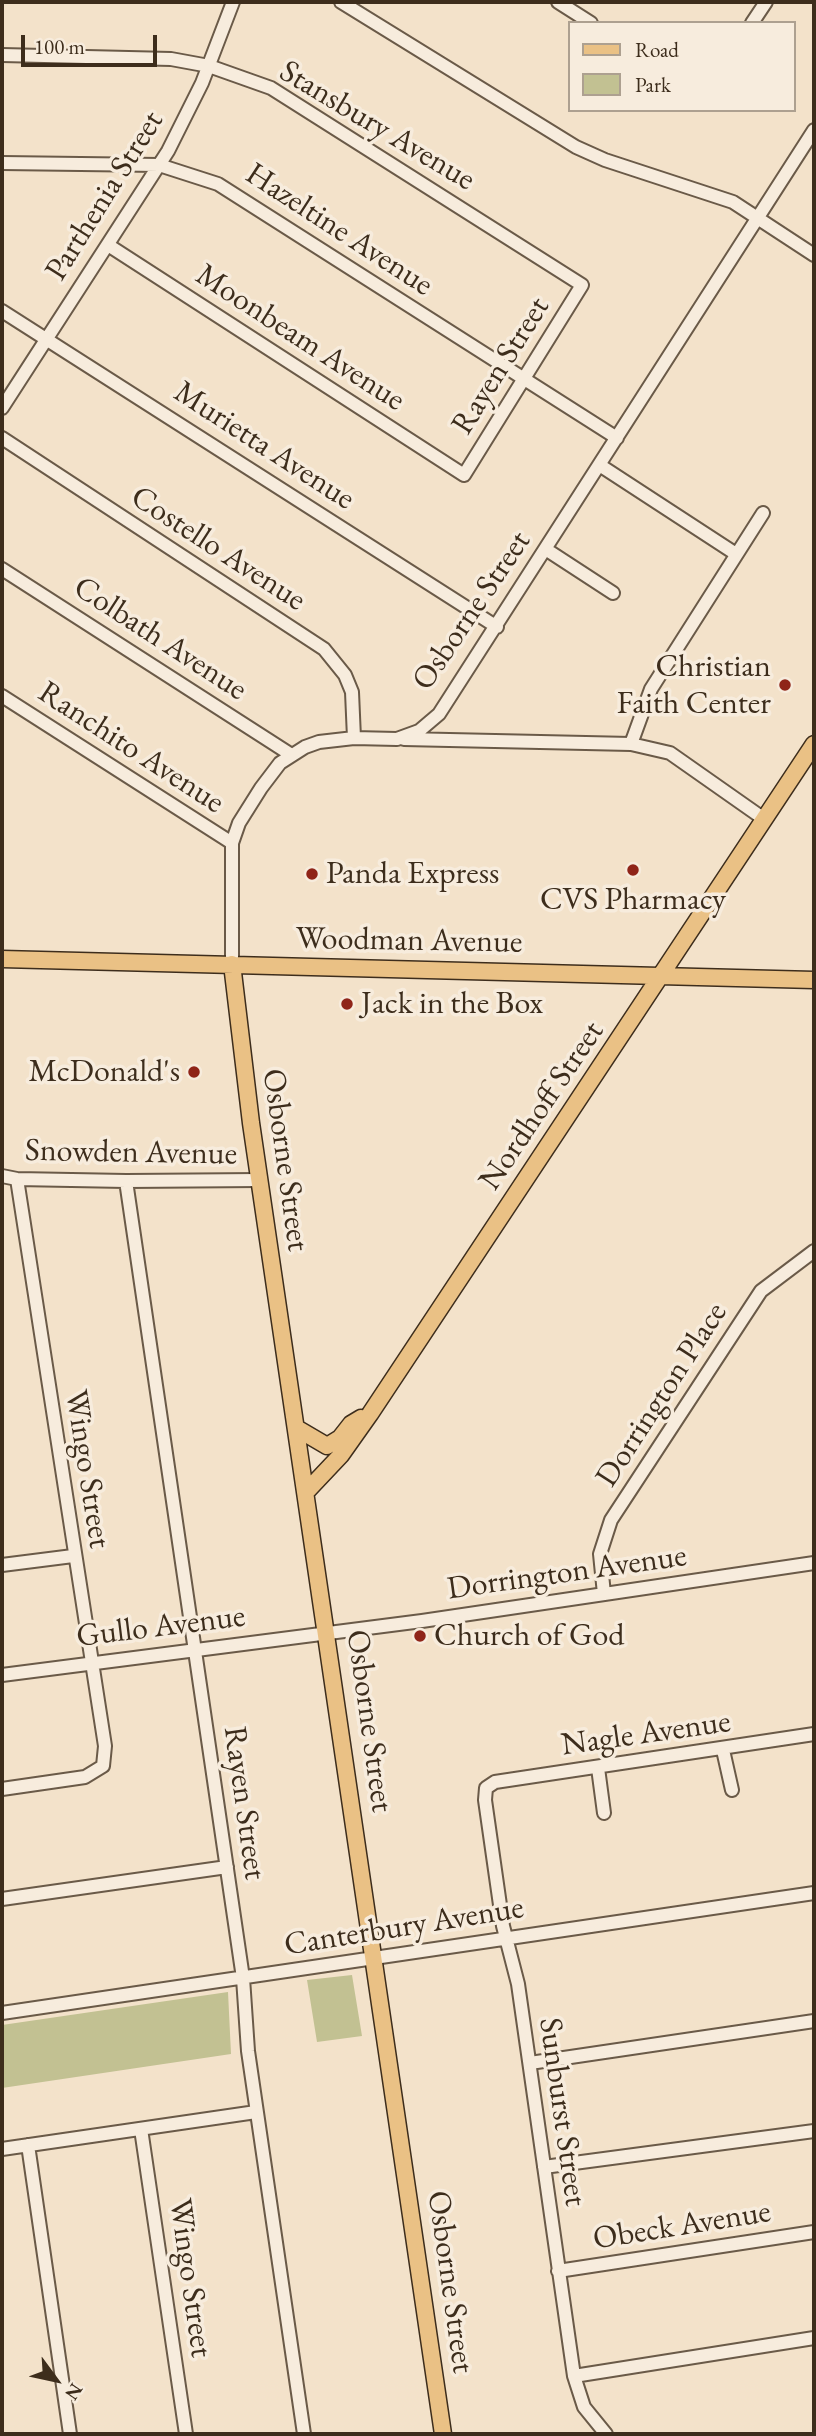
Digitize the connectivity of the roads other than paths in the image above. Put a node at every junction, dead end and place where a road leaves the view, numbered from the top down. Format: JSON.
{"nodes":[{"id":1,"x":233,"y":2,"type":"edge"},
{"id":2,"x":341,"y":2,"type":"edge"},
{"id":3,"x":558,"y":2,"type":"edge"},
{"id":4,"x":766,"y":2,"type":"edge"},
{"id":5,"x":588,"y":21,"type":"edge"},
{"id":6,"x":753,"y":21,"type":"edge"},
{"id":7,"x":2,"y":55,"type":"edge"},
{"id":8,"x":209,"y":66,"type":"junction"},
{"id":9,"x":814,"y":130,"type":"edge"},
{"id":10,"x":2,"y":163,"type":"edge"},
{"id":11,"x":159,"y":165,"type":"junction"},
{"id":12,"x":758,"y":218,"type":"junction"},
{"id":13,"x":108,"y":245,"type":"junction"},
{"id":14,"x":814,"y":255,"type":"edge"},
{"id":15,"x":582,"y":285,"type":"joint"},
{"id":16,"x":2,"y":310,"type":"edge"},
{"id":17,"x":46,"y":338,"type":"junction"},
{"id":18,"x":524,"y":380,"type":"junction"},
{"id":19,"x":2,"y":408,"type":"edge"},
{"id":20,"x":2,"y":438,"type":"edge"},
{"id":21,"x":617,"y":438,"type":"junction"},
{"id":22,"x":601,"y":466,"type":"junction"},
{"id":23,"x":464,"y":475,"type":"joint"},
{"id":24,"x":763,"y":513,"type":"dead end"},
{"id":25,"x":547,"y":550,"type":"junction"},
{"id":26,"x":736,"y":554,"type":"junction"},
{"id":27,"x":2,"y":569,"type":"edge"},
{"id":28,"x":613,"y":593,"type":"dead end"},
{"id":29,"x":497,"y":627,"type":"junction"},
{"id":30,"x":2,"y":696,"type":"edge"},
{"id":31,"x":354,"y":738,"type":"junction"},
{"id":32,"x":397,"y":739,"type":"junction"},
{"id":33,"x":631,"y":744,"type":"junction"},
{"id":34,"x":814,"y":744,"type":"edge"},
{"id":35,"x":290,"y":754,"type":"junction"},
{"id":36,"x":764,"y":819,"type":"junction"},
{"id":37,"x":232,"y":844,"type":"junction"},
{"id":38,"x":2,"y":959,"type":"edge"},
{"id":39,"x":232,"y":964,"type":"junction"},
{"id":40,"x":662,"y":976,"type":"junction"},
{"id":41,"x":814,"y":980,"type":"edge"},
{"id":42,"x":2,"y":1176,"type":"edge"},
{"id":43,"x":17,"y":1179,"type":"junction"},
{"id":44,"x":260,"y":1180,"type":"junction"},
{"id":45,"x":126,"y":1181,"type":"junction"},
{"id":46,"x":814,"y":1251,"type":"edge"},
{"id":47,"x":370,"y":1414,"type":"junction"},
{"id":48,"x":298,"y":1430,"type":"junction"},
{"id":49,"x":307,"y":1491,"type":"junction"},
{"id":50,"x":73,"y":1556,"type":"junction"},
{"id":51,"x":814,"y":1563,"type":"edge"},
{"id":52,"x":2,"y":1565,"type":"edge"},
{"id":53,"x":604,"y":1594,"type":"junction"},
{"id":54,"x":327,"y":1634,"type":"junction"},
{"id":55,"x":195,"y":1648,"type":"junction"},
{"id":56,"x":92,"y":1662,"type":"junction"},
{"id":57,"x":2,"y":1675,"type":"edge"},
{"id":58,"x":814,"y":1734,"type":"edge"},
{"id":59,"x":723,"y":1749,"type":"junction"},
{"id":60,"x":598,"y":1768,"type":"junction"},
{"id":61,"x":2,"y":1788,"type":"edge"},
{"id":62,"x":486,"y":1788,"type":"joint"},
{"id":63,"x":732,"y":1790,"type":"dead end"},
{"id":64,"x":604,"y":1813,"type":"dead end"},
{"id":65,"x":227,"y":1867,"type":"junction"},
{"id":66,"x":814,"y":1893,"type":"edge"},
{"id":67,"x":2,"y":1899,"type":"edge"},
{"id":68,"x":505,"y":1938,"type":"junction"},
{"id":69,"x":375,"y":1959,"type":"junction"},
{"id":70,"x":243,"y":1978,"type":"junction"},
{"id":71,"x":2,"y":2013,"type":"edge"},
{"id":72,"x":814,"y":2021,"type":"edge"},
{"id":73,"x":530,"y":2063,"type":"junction"},
{"id":74,"x":256,"y":2112,"type":"junction"},
{"id":75,"x":141,"y":2129,"type":"junction"},
{"id":76,"x":814,"y":2131,"type":"edge"},
{"id":77,"x":28,"y":2145,"type":"junction"},
{"id":78,"x":2,"y":2149,"type":"edge"},
{"id":79,"x":544,"y":2167,"type":"junction"},
{"id":80,"x":814,"y":2232,"type":"edge"},
{"id":81,"x":558,"y":2271,"type":"junction"},
{"id":82,"x":814,"y":2338,"type":"edge"},
{"id":83,"x":574,"y":2376,"type":"junction"},
{"id":84,"x":70,"y":2434,"type":"edge"},
{"id":85,"x":186,"y":2434,"type":"edge"},
{"id":86,"x":304,"y":2434,"type":"edge"},
{"id":87,"x":443,"y":2434,"type":"edge"},
{"id":88,"x":606,"y":2434,"type":"edge"}],
"edges":[{"from":1,"to":8,"type":"street","name":"Parthenia Street"},
{"from":2,"to":12,"type":"street"},
{"from":3,"to":5,"type":"street"},
{"from":4,"to":6,"type":"street"},
{"from":7,"to":8,"type":"street","name":"Stansbury Avenue"},
{"from":8,"to":11,"type":"street","name":"Parthenia Street"},
{"from":8,"to":15,"type":"street","name":"Stansbury Avenue"},
{"from":9,"to":12,"type":"street","name":"Osborne Street"},
{"from":10,"to":11,"type":"street","name":"Hazeltine Avenue"},
{"from":11,"to":13,"type":"street","name":"Parthenia Street"},
{"from":11,"to":18,"type":"street","name":"Hazeltine Avenue"},
{"from":12,"to":14,"type":"street"},
{"from":12,"to":21,"type":"street","name":"Osborne Street"},
{"from":13,"to":17,"type":"street","name":"Parthenia Street"},
{"from":13,"to":23,"type":"street","name":"Moonbeam Avenue"},
{"from":15,"to":18,"type":"street","name":"Rayen Street"},
{"from":16,"to":17,"type":"street","name":"Murietta Avenue"},
{"from":17,"to":19,"type":"street","name":"Parthenia Street"},
{"from":17,"to":29,"type":"street","name":"Murietta Avenue"},
{"from":18,"to":21,"type":"street","name":"Hazeltine Avenue"},
{"from":18,"to":23,"type":"street","name":"Rayen Street"},
{"from":20,"to":31,"type":"street","name":"Costello Avenue"},
{"from":21,"to":22,"type":"street","name":"Osborne Street"},
{"from":22,"to":25,"type":"street","name":"Osborne Street"},
{"from":22,"to":26,"type":"street"},
{"from":24,"to":26,"type":"street"},
{"from":25,"to":28,"type":"street"},
{"from":25,"to":29,"type":"street","name":"Osborne Street"},
{"from":26,"to":33,"type":"street"},
{"from":27,"to":35,"type":"street","name":"Colbath Avenue"},
{"from":29,"to":32,"type":"street","name":"Osborne Street"},
{"from":30,"to":37,"type":"street","name":"Ranchito Avenue"},
{"from":31,"to":32,"type":"street","name":"Osborne Street"},
{"from":31,"to":35,"type":"street","name":"Osborne Street"},
{"from":32,"to":33,"type":"street"},
{"from":33,"to":36,"type":"street"},
{"from":34,"to":36,"type":"main road","name":"Nordhoff Street"},
{"from":35,"to":37,"type":"street","name":"Osborne Street"},
{"from":36,"to":40,"type":"main road","name":"Nordhoff Street"},
{"from":37,"to":39,"type":"street","name":"Osborne Street"},
{"from":38,"to":39,"type":"main road","name":"Woodman Avenue"},
{"from":39,"to":40,"type":"main road","name":"Woodman Avenue"},
{"from":39,"to":44,"type":"main road","name":"Osborne Street"},
{"from":40,"to":41,"type":"main road","name":"Woodman Avenue"},
{"from":40,"to":47,"type":"main road","name":"Nordhoff Street"},
{"from":42,"to":43,"type":"street","name":"Snowden Avenue"},
{"from":43,"to":45,"type":"street","name":"Snowden Avenue"},
{"from":43,"to":50,"type":"street","name":"Wingo Street"},
{"from":44,"to":45,"type":"street","name":"Snowden Avenue"},
{"from":44,"to":48,"type":"main road","name":"Osborne Street"},
{"from":45,"to":55,"type":"street","name":"Rayen Street"},
{"from":46,"to":53,"type":"street","name":"Dorrington Place"},
{"from":47,"to":48,"type":"main road"},
{"from":47,"to":49,"type":"main road","name":"Nordhoff Street"},
{"from":48,"to":49,"type":"main road","name":"Osborne Street"},
{"from":49,"to":54,"type":"main road","name":"Osborne Street"},
{"from":50,"to":52,"type":"street"},
{"from":50,"to":56,"type":"street","name":"Wingo Street"},
{"from":51,"to":53,"type":"street","name":"Dorrington Avenue"},
{"from":53,"to":54,"type":"street","name":"Dorrington Avenue"},
{"from":54,"to":55,"type":"street","name":"Gullo Avenue"},
{"from":54,"to":69,"type":"main road","name":"Osborne Street"},
{"from":55,"to":56,"type":"street","name":"Gullo Avenue"},
{"from":55,"to":65,"type":"street","name":"Rayen Street"},
{"from":56,"to":57,"type":"street","name":"Gullo Avenue"},
{"from":56,"to":61,"type":"street","name":"Wingo Street"},
{"from":58,"to":59,"type":"street","name":"Nagle Avenue"},
{"from":59,"to":60,"type":"street","name":"Nagle Avenue"},
{"from":59,"to":63,"type":"street"},
{"from":60,"to":62,"type":"street","name":"Nagle Avenue"},
{"from":60,"to":64,"type":"street"},
{"from":62,"to":68,"type":"street","name":"Sunburst Street"},
{"from":65,"to":67,"type":"street"},
{"from":65,"to":70,"type":"street","name":"Rayen Street"},
{"from":66,"to":68,"type":"street","name":"Canterbury Avenue"},
{"from":68,"to":69,"type":"street","name":"Canterbury Avenue"},
{"from":68,"to":73,"type":"street","name":"Sunburst Street"},
{"from":69,"to":70,"type":"street","name":"Canterbury Avenue"},
{"from":69,"to":87,"type":"main road","name":"Osborne Street"},
{"from":70,"to":71,"type":"street","name":"Canterbury Avenue"},
{"from":70,"to":74,"type":"street","name":"Rayen Street"},
{"from":72,"to":73,"type":"street"},
{"from":73,"to":79,"type":"street","name":"Sunburst Street"},
{"from":74,"to":75,"type":"street"},
{"from":74,"to":86,"type":"street","name":"Rayen Street"},
{"from":75,"to":77,"type":"street"},
{"from":75,"to":85,"type":"street","name":"Wingo Street"},
{"from":76,"to":79,"type":"street"},
{"from":77,"to":78,"type":"street"},
{"from":77,"to":84,"type":"street"},
{"from":79,"to":81,"type":"street","name":"Sunburst Street"},
{"from":80,"to":81,"type":"street","name":"Obeck Avenue"},
{"from":81,"to":83,"type":"street","name":"Sunburst Street"},
{"from":82,"to":83,"type":"street"},
{"from":83,"to":88,"type":"street","name":"Sunburst Street"}]}
